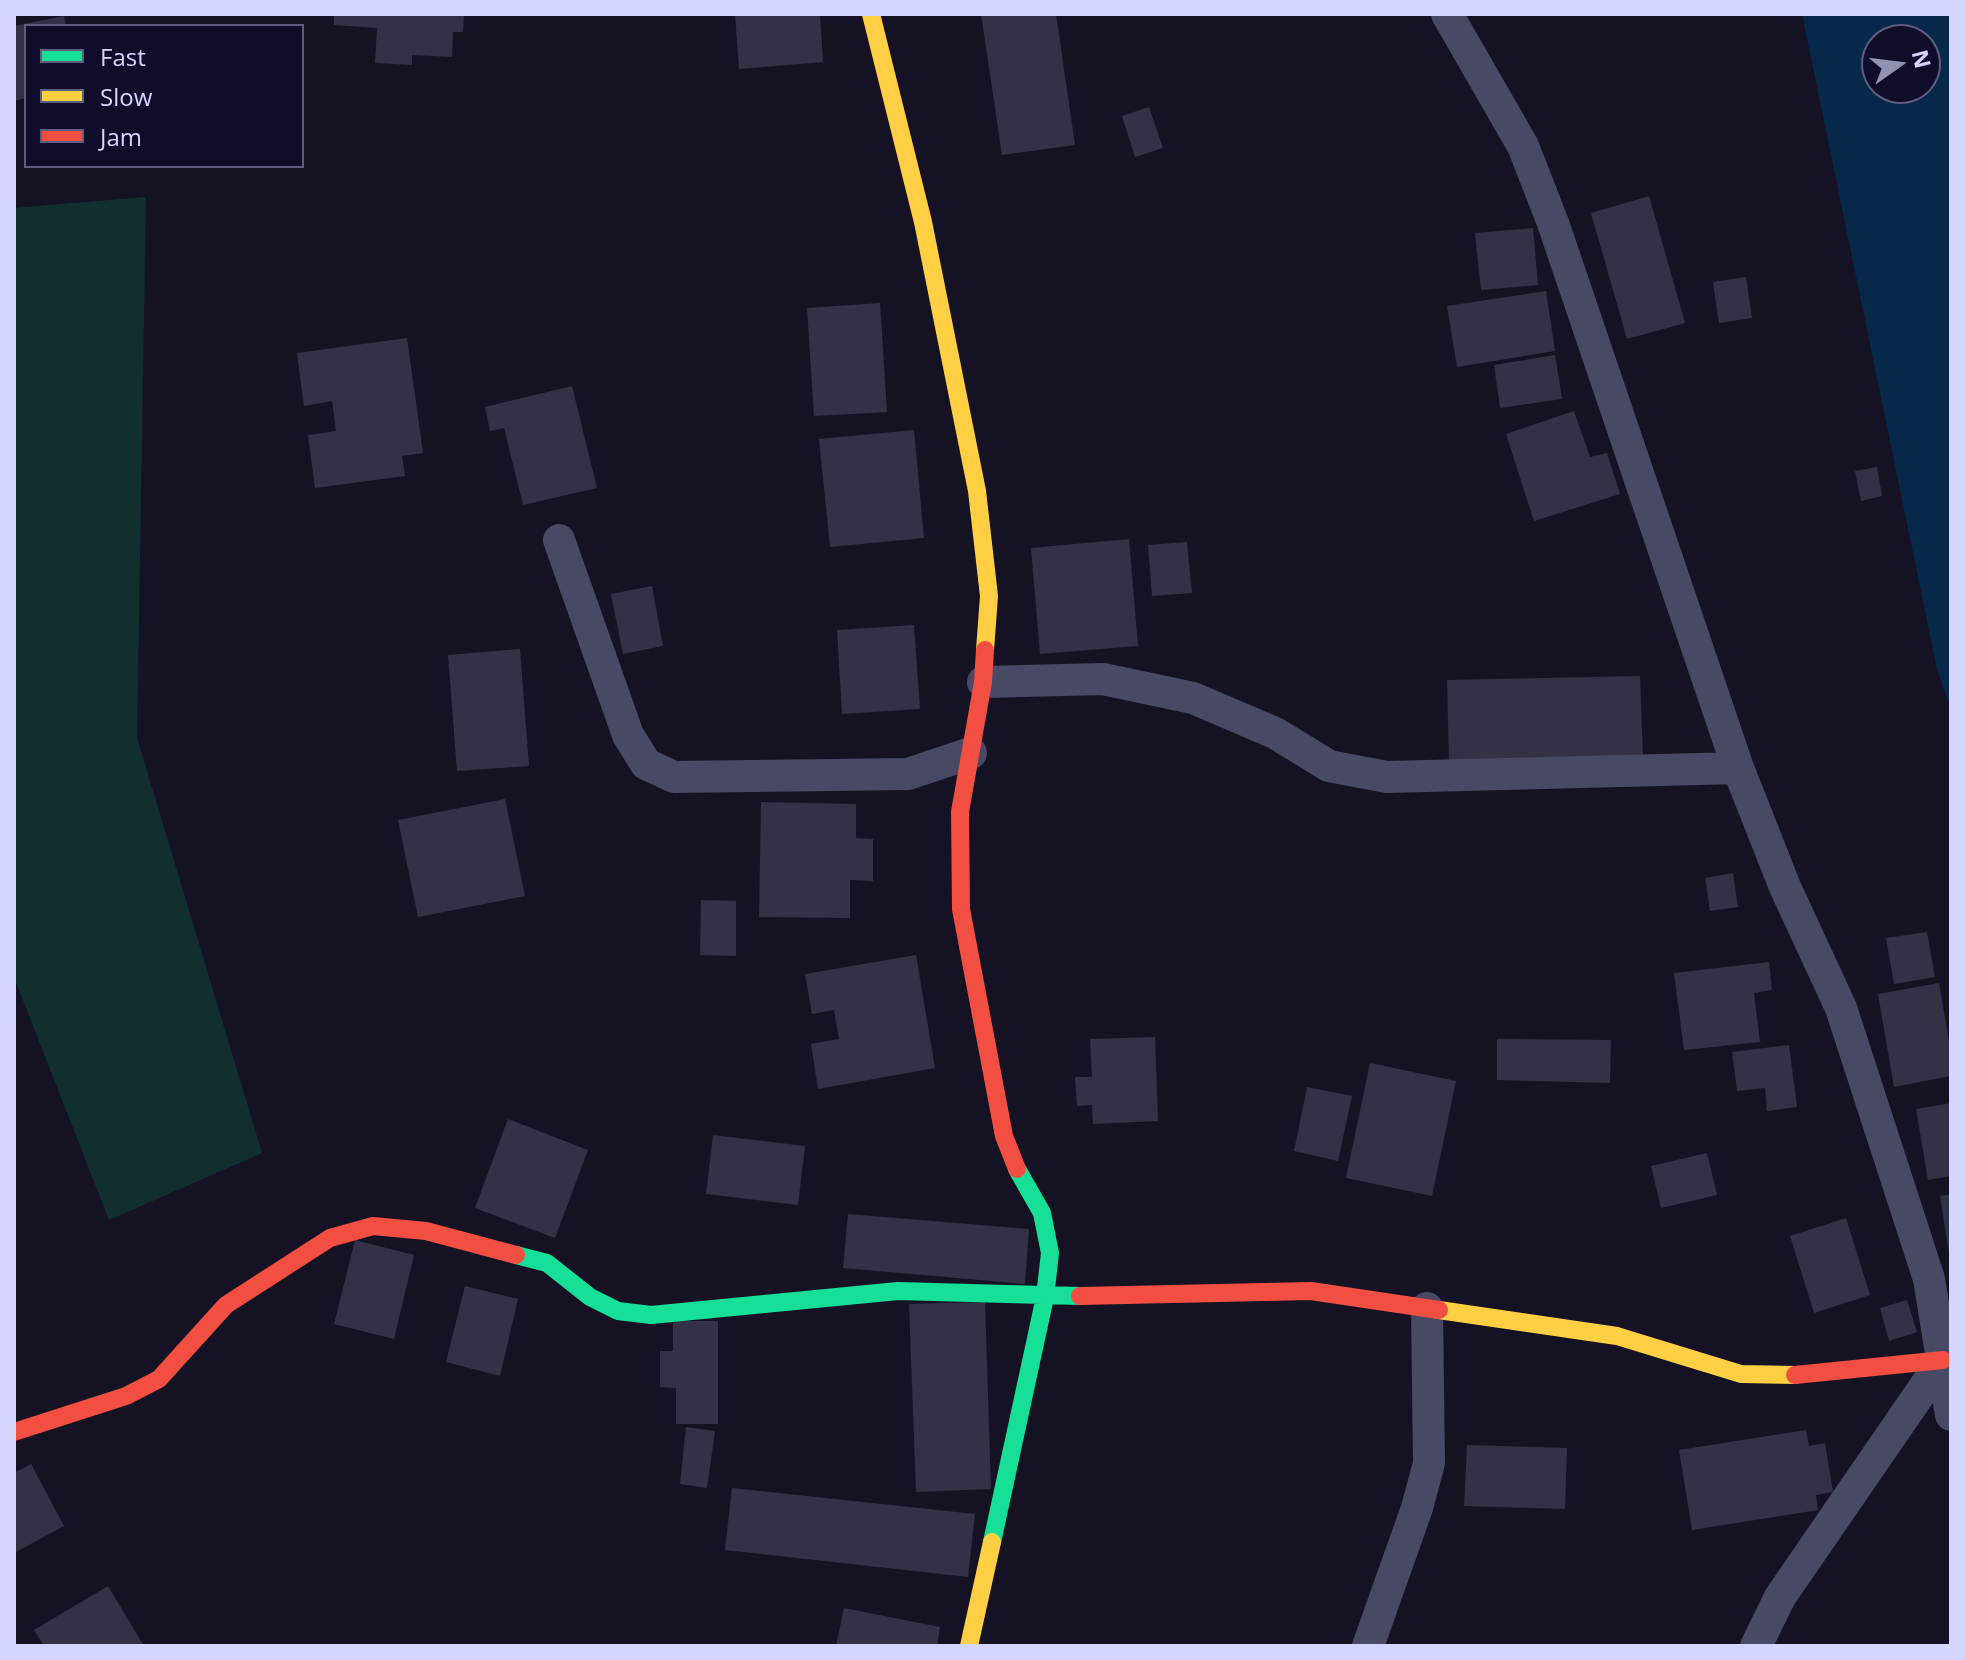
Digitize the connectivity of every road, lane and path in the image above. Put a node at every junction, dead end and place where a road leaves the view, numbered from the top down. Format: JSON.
{"nodes":[{"id":1,"x":871,"y":14,"type":"edge"},
{"id":2,"x":1447,"y":14,"type":"edge"},
{"id":3,"x":559,"y":540,"type":"dead end"},
{"id":4,"x":983,"y":682,"type":"junction"},
{"id":5,"x":971,"y":753,"type":"junction"},
{"id":6,"x":1738,"y":768,"type":"junction"},
{"id":7,"x":1045,"y":1297,"type":"junction"},
{"id":8,"x":1427,"y":1308,"type":"junction"},
{"id":9,"x":1943,"y":1360,"type":"junction"},
{"id":10,"x":1951,"y":1415,"type":"edge"},
{"id":11,"x":14,"y":1432,"type":"edge"},
{"id":12,"x":969,"y":1646,"type":"edge"},
{"id":13,"x":1368,"y":1646,"type":"edge"},
{"id":14,"x":1756,"y":1646,"type":"edge"}],
"edges":[{"from":1,"to":4,"type":"street"},
{"from":2,"to":6,"type":"street"},
{"from":3,"to":5,"type":"street"},
{"from":4,"to":5,"type":"street"},
{"from":4,"to":6,"type":"street"},
{"from":5,"to":7,"type":"street"},
{"from":6,"to":9,"type":"street"},
{"from":7,"to":8,"type":"street"},
{"from":7,"to":11,"type":"street"},
{"from":7,"to":12,"type":"street"},
{"from":8,"to":9,"type":"street"},
{"from":8,"to":13,"type":"street"},
{"from":9,"to":10,"type":"street"},
{"from":9,"to":14,"type":"street"}]}
